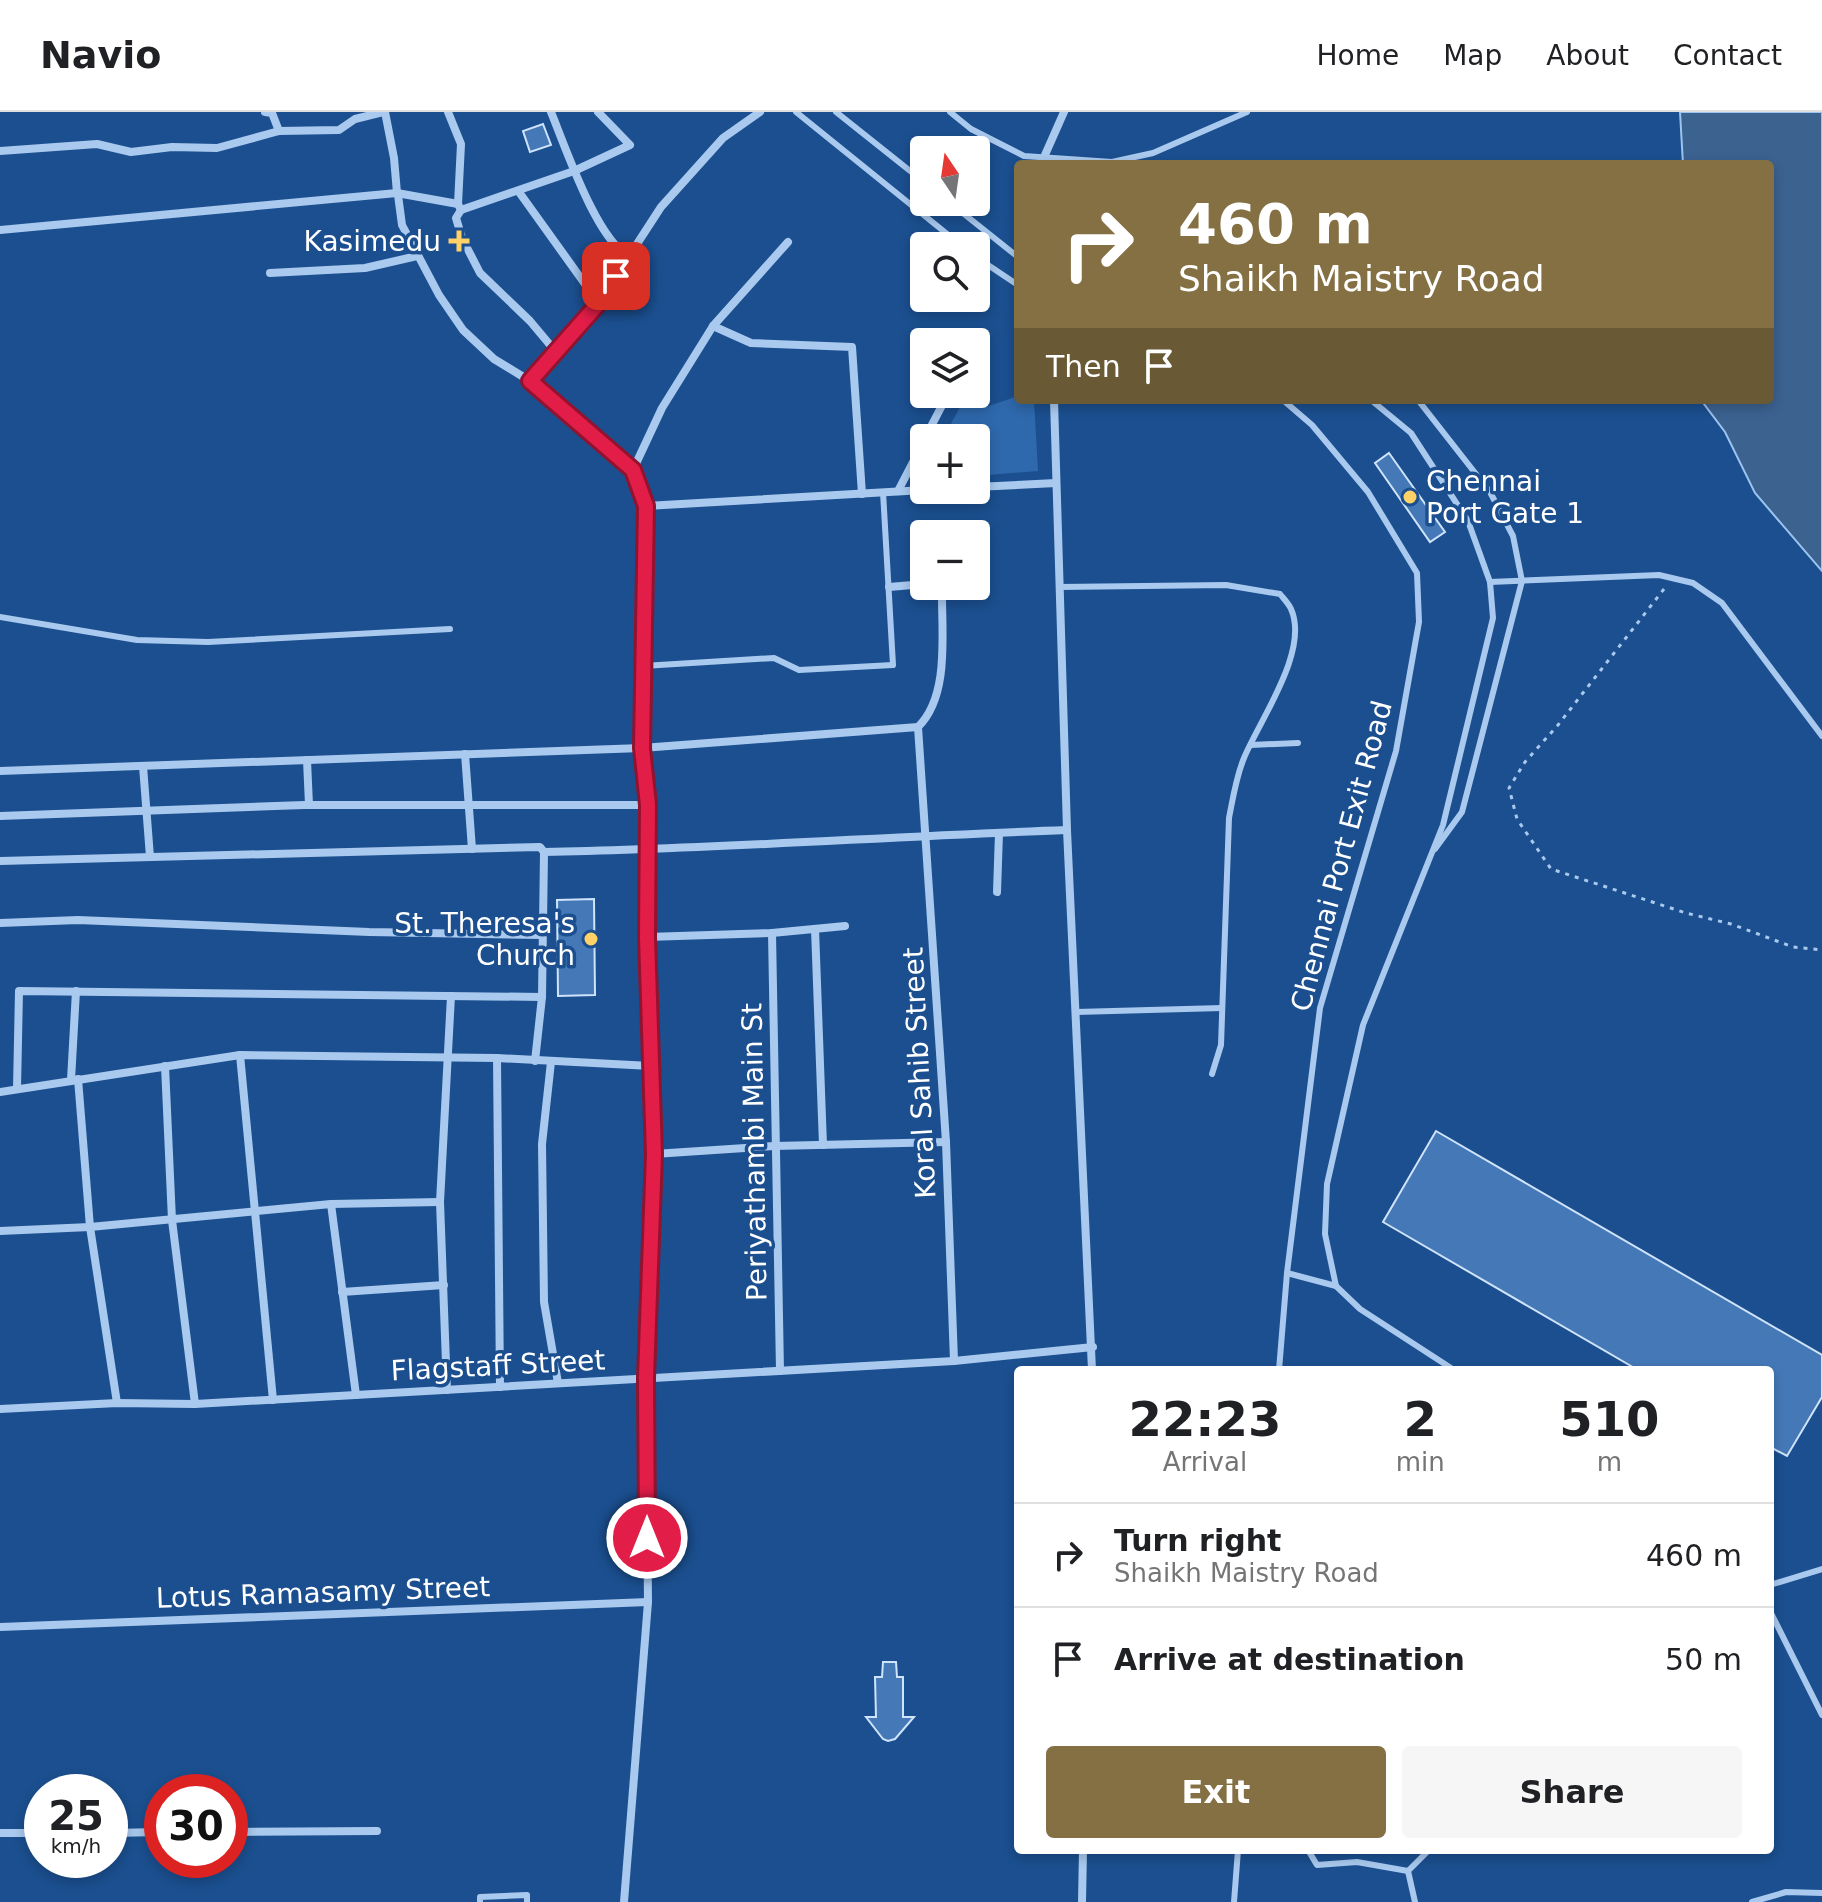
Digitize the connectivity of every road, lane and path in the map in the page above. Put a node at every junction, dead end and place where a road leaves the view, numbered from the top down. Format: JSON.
{"nodes":[{"id":1,"x":265,"y":112,"type":"edge"},
{"id":2,"x":384,"y":112,"type":"edge"},
{"id":3,"x":448,"y":112,"type":"edge"},
{"id":4,"x":551,"y":112,"type":"edge"},
{"id":5,"x":598,"y":112,"type":"edge"},
{"id":6,"x":796,"y":112,"type":"edge"},
{"id":7,"x":836,"y":112,"type":"edge"},
{"id":8,"x":950,"y":112,"type":"edge"},
{"id":9,"x":1064,"y":112,"type":"edge"},
{"id":10,"x":1247,"y":112,"type":"edge"},
{"id":11,"x":757,"y":115,"type":"edge"},
{"id":12,"x":279,"y":131,"type":"junction"},
{"id":13,"x":0,"y":151,"type":"edge"},
{"id":14,"x":1039,"y":160,"type":"edge"},
{"id":15,"x":1043,"y":160,"type":"edge"},
{"id":16,"x":1121,"y":160,"type":"edge"},
{"id":17,"x":574,"y":171,"type":"junction"},
{"id":18,"x":910,"y":171,"type":"edge"},
{"id":19,"x":519,"y":192,"type":"junction"},
{"id":20,"x":398,"y":194,"type":"junction"},
{"id":21,"x":460,"y":207,"type":"junction"},
{"id":22,"x":967,"y":216,"type":"edge"},
{"id":23,"x":0,"y":230,"type":"edge"},
{"id":24,"x":945,"y":232,"type":"edge"},
{"id":25,"x":788,"y":242,"type":"dead end"},
{"id":26,"x":1014,"y":254,"type":"edge"},
{"id":27,"x":417,"y":256,"type":"junction"},
{"id":28,"x":629,"y":256,"type":"junction"},
{"id":29,"x":990,"y":266,"type":"edge"},
{"id":30,"x":270,"y":273,"type":"dead end"},
{"id":31,"x":1014,"y":282,"type":"edge"},
{"id":32,"x":603,"y":296,"type":"junction"},
{"id":33,"x":713,"y":326,"type":"junction"},
{"id":34,"x":556,"y":352,"type":"junction"},
{"id":35,"x":530,"y":381,"type":"junction"},
{"id":36,"x":1054,"y":404,"type":"edge"},
{"id":37,"x":1288,"y":404,"type":"edge"},
{"id":38,"x":1376,"y":404,"type":"edge"},
{"id":39,"x":1421,"y":404,"type":"edge"},
{"id":40,"x":910,"y":468,"type":"edge"},
{"id":41,"x":633,"y":470,"type":"junction"},
{"id":42,"x":1056,"y":483,"type":"junction"},
{"id":43,"x":990,"y":486,"type":"edge"},
{"id":44,"x":898,"y":491,"type":"junction"},
{"id":45,"x":910,"y":491,"type":"edge"},
{"id":46,"x":883,"y":492,"type":"junction"},
{"id":47,"x":862,"y":494,"type":"junction"},
{"id":48,"x":646,"y":506,"type":"junction"},
{"id":49,"x":1672,"y":578,"type":"junction"},
{"id":50,"x":1522,"y":581,"type":"junction"},
{"id":51,"x":1490,"y":582,"type":"junction"},
{"id":52,"x":910,"y":585,"type":"edge"},
{"id":53,"x":889,"y":587,"type":"junction"},
{"id":54,"x":1059,"y":587,"type":"junction"},
{"id":55,"x":942,"y":600,"type":"edge"},
{"id":56,"x":0,"y":617,"type":"edge"},
{"id":57,"x":450,"y":629,"type":"dead end"},
{"id":58,"x":643,"y":666,"type":"junction"},
{"id":59,"x":918,"y":727,"type":"junction"},
{"id":60,"x":1822,"y":736,"type":"edge"},
{"id":61,"x":1298,"y":743,"type":"dead end"},
{"id":62,"x":1251,"y":745,"type":"junction"},
{"id":63,"x":642,"y":748,"type":"junction"},
{"id":64,"x":465,"y":754,"type":"junction"},
{"id":65,"x":307,"y":760,"type":"junction"},
{"id":66,"x":143,"y":766,"type":"junction"},
{"id":67,"x":0,"y":771,"type":"edge"},
{"id":68,"x":309,"y":805,"type":"junction"},
{"id":69,"x":469,"y":805,"type":"junction"},
{"id":70,"x":648,"y":805,"type":"junction"},
{"id":71,"x":147,"y":811,"type":"junction"},
{"id":72,"x":0,"y":816,"type":"edge"},
{"id":73,"x":1067,"y":830,"type":"junction"},
{"id":74,"x":999,"y":833,"type":"junction"},
{"id":75,"x":927,"y":835,"type":"junction"},
{"id":76,"x":472,"y":849,"type":"junction"},
{"id":77,"x":646,"y":850,"type":"junction"},
{"id":78,"x":544,"y":852,"type":"junction"},
{"id":79,"x":1431,"y":855,"type":"junction"},
{"id":80,"x":150,"y":857,"type":"junction"},
{"id":81,"x":0,"y":861,"type":"edge"},
{"id":82,"x":997,"y":892,"type":"dead end"},
{"id":83,"x":0,"y":923,"type":"edge"},
{"id":84,"x":845,"y":926,"type":"dead end"},
{"id":85,"x":815,"y":929,"type":"junction"},
{"id":86,"x":772,"y":933,"type":"junction"},
{"id":87,"x":542,"y":935,"type":"junction"},
{"id":88,"x":647,"y":937,"type":"junction"},
{"id":89,"x":1822,"y":950,"type":"edge"},
{"id":90,"x":76,"y":991,"type":"junction"},
{"id":91,"x":451,"y":996,"type":"junction"},
{"id":92,"x":542,"y":997,"type":"junction"},
{"id":93,"x":1222,"y":1008,"type":"junction"},
{"id":94,"x":1076,"y":1012,"type":"junction"},
{"id":95,"x":240,"y":1055,"type":"junction"},
{"id":96,"x":446,"y":1058,"type":"junction"},
{"id":97,"x":497,"y":1058,"type":"junction"},
{"id":98,"x":535,"y":1061,"type":"junction"},
{"id":99,"x":551,"y":1062,"type":"junction"},
{"id":100,"x":165,"y":1066,"type":"junction"},
{"id":101,"x":651,"y":1066,"type":"junction"},
{"id":102,"x":1212,"y":1074,"type":"dead end"},
{"id":103,"x":74,"y":1079,"type":"junction"},
{"id":104,"x":17,"y":1089,"type":"junction"},
{"id":105,"x":0,"y":1092,"type":"edge"},
{"id":106,"x":946,"y":1142,"type":"junction"},
{"id":107,"x":823,"y":1145,"type":"junction"},
{"id":108,"x":774,"y":1146,"type":"junction"},
{"id":109,"x":654,"y":1154,"type":"junction"},
{"id":110,"x":440,"y":1202,"type":"junction"},
{"id":111,"x":331,"y":1204,"type":"junction"},
{"id":112,"x":253,"y":1211,"type":"junction"},
{"id":113,"x":172,"y":1220,"type":"junction"},
{"id":114,"x":90,"y":1227,"type":"junction"},
{"id":115,"x":0,"y":1231,"type":"edge"},
{"id":116,"x":1287,"y":1273,"type":"junction"},
{"id":117,"x":444,"y":1285,"type":"junction"},
{"id":118,"x":1336,"y":1286,"type":"junction"},
{"id":119,"x":342,"y":1292,"type":"junction"},
{"id":120,"x":1093,"y":1347,"type":"junction"},
{"id":121,"x":954,"y":1361,"type":"junction"},
{"id":122,"x":1092,"y":1366,"type":"edge"},
{"id":123,"x":1279,"y":1366,"type":"edge"},
{"id":124,"x":1448,"y":1366,"type":"edge"},
{"id":125,"x":780,"y":1371,"type":"junction"},
{"id":126,"x":646,"y":1378,"type":"junction"},
{"id":127,"x":558,"y":1383,"type":"junction"},
{"id":128,"x":500,"y":1387,"type":"junction"},
{"id":129,"x":447,"y":1390,"type":"junction"},
{"id":130,"x":356,"y":1395,"type":"junction"},
{"id":131,"x":273,"y":1400,"type":"junction"},
{"id":132,"x":117,"y":1403,"type":"junction"},
{"id":133,"x":195,"y":1404,"type":"junction"},
{"id":134,"x":0,"y":1409,"type":"edge"},
{"id":135,"x":1822,"y":1569,"type":"edge"},
{"id":136,"x":1774,"y":1584,"type":"edge"},
{"id":137,"x":648,"y":1602,"type":"junction"},
{"id":138,"x":1774,"y":1619,"type":"edge"},
{"id":139,"x":0,"y":1627,"type":"edge"},
{"id":140,"x":1822,"y":1715,"type":"edge"},
{"id":141,"x":377,"y":1831,"type":"dead end"},
{"id":142,"x":248,"y":1832,"type":"edge"},
{"id":143,"x":0,"y":1833,"type":"edge"},
{"id":144,"x":24,"y":1833,"type":"edge"},
{"id":145,"x":1083,"y":1854,"type":"edge"},
{"id":146,"x":1238,"y":1854,"type":"edge"},
{"id":147,"x":1310,"y":1854,"type":"edge"},
{"id":148,"x":1425,"y":1854,"type":"edge"},
{"id":149,"x":1408,"y":1871,"type":"junction"},
{"id":150,"x":1822,"y":1893,"type":"edge"},
{"id":151,"x":480,"y":1902,"type":"edge"},
{"id":152,"x":527,"y":1902,"type":"edge"},
{"id":153,"x":624,"y":1902,"type":"edge"},
{"id":154,"x":1082,"y":1902,"type":"edge"},
{"id":155,"x":1234,"y":1902,"type":"edge"},
{"id":156,"x":1415,"y":1902,"type":"edge"},
{"id":157,"x":1752,"y":1902,"type":"edge"}],
"edges":[{"from":1,"to":12,"type":"street"},
{"from":2,"to":12,"type":"street"},
{"from":2,"to":20,"type":"street"},
{"from":3,"to":21,"type":"street"},
{"from":4,"to":17,"type":"street"},
{"from":5,"to":17,"type":"street"},
{"from":6,"to":24,"type":"lane"},
{"from":7,"to":18,"type":"lane"},
{"from":8,"to":14,"type":"lane"},
{"from":9,"to":15,"type":"street"},
{"from":10,"to":16,"type":"lane"},
{"from":11,"to":28,"type":"street"},
{"from":12,"to":13,"type":"street"},
{"from":17,"to":19,"type":"street"},
{"from":17,"to":28,"type":"street"},
{"from":19,"to":21,"type":"street"},
{"from":19,"to":32,"type":"street"},
{"from":20,"to":21,"type":"street"},
{"from":20,"to":23,"type":"street"},
{"from":20,"to":27,"type":"street"},
{"from":21,"to":34,"type":"street"},
{"from":22,"to":26,"type":"lane"},
{"from":25,"to":33,"type":"street"},
{"from":27,"to":30,"type":"street"},
{"from":27,"to":35,"type":"street"},
{"from":28,"to":32,"type":"street"},
{"from":29,"to":31,"type":"lane"},
{"from":32,"to":34,"type":"street"},
{"from":33,"to":41,"type":"street"},
{"from":33,"to":47,"type":"street"},
{"from":34,"to":35,"type":"street"},
{"from":35,"to":41,"type":"street"},
{"from":36,"to":42,"type":"street"},
{"from":37,"to":116,"type":"lane","name":"Chennai Port Exit Road"},
{"from":38,"to":51,"type":"lane"},
{"from":39,"to":50,"type":"lane"},
{"from":40,"to":44,"type":"street"},
{"from":41,"to":48,"type":"street"},
{"from":42,"to":43,"type":"street"},
{"from":42,"to":54,"type":"street"},
{"from":44,"to":45,"type":"street"},
{"from":44,"to":46,"type":"street"},
{"from":46,"to":47,"type":"street"},
{"from":46,"to":53,"type":"lane"},
{"from":47,"to":48,"type":"street"},
{"from":48,"to":58,"type":"street"},
{"from":49,"to":50,"type":"lane"},
{"from":49,"to":60,"type":"lane"},
{"from":49,"to":89,"type":"path"},
{"from":50,"to":51,"type":"lane"},
{"from":50,"to":79,"type":"lane"},
{"from":51,"to":79,"type":"lane"},
{"from":52,"to":53,"type":"street"},
{"from":53,"to":58,"type":"lane"},
{"from":54,"to":62,"type":"lane"},
{"from":54,"to":73,"type":"street"},
{"from":55,"to":59,"type":"street"},
{"from":56,"to":57,"type":"lane"},
{"from":58,"to":63,"type":"street"},
{"from":59,"to":63,"type":"street"},
{"from":59,"to":75,"type":"street","name":"Koral Sahib Street"},
{"from":61,"to":62,"type":"lane"},
{"from":62,"to":93,"type":"lane"},
{"from":63,"to":64,"type":"street"},
{"from":63,"to":70,"type":"street"},
{"from":64,"to":65,"type":"street"},
{"from":64,"to":69,"type":"street"},
{"from":65,"to":66,"type":"street"},
{"from":65,"to":68,"type":"street"},
{"from":66,"to":67,"type":"street"},
{"from":66,"to":71,"type":"street"},
{"from":68,"to":69,"type":"street"},
{"from":68,"to":71,"type":"street"},
{"from":69,"to":70,"type":"street"},
{"from":69,"to":76,"type":"street"},
{"from":70,"to":77,"type":"street"},
{"from":71,"to":72,"type":"street"},
{"from":71,"to":80,"type":"street"},
{"from":73,"to":74,"type":"street"},
{"from":73,"to":94,"type":"street"},
{"from":74,"to":75,"type":"street"},
{"from":74,"to":82,"type":"street"},
{"from":75,"to":77,"type":"street"},
{"from":75,"to":106,"type":"street","name":"Koral Sahib Street"},
{"from":76,"to":78,"type":"street"},
{"from":76,"to":80,"type":"street"},
{"from":77,"to":78,"type":"street"},
{"from":77,"to":88,"type":"street"},
{"from":78,"to":87,"type":"street"},
{"from":79,"to":118,"type":"lane"},
{"from":80,"to":81,"type":"street"},
{"from":83,"to":87,"type":"street"},
{"from":84,"to":85,"type":"street"},
{"from":85,"to":86,"type":"street"},
{"from":85,"to":107,"type":"street"},
{"from":86,"to":88,"type":"street"},
{"from":86,"to":108,"type":"street","name":"Periyathambi Main St"},
{"from":87,"to":92,"type":"street"},
{"from":88,"to":101,"type":"street"},
{"from":90,"to":91,"type":"street"},
{"from":90,"to":103,"type":"street"},
{"from":90,"to":104,"type":"street"},
{"from":91,"to":92,"type":"street"},
{"from":91,"to":96,"type":"street"},
{"from":92,"to":98,"type":"street"},
{"from":93,"to":94,"type":"lane"},
{"from":93,"to":102,"type":"lane"},
{"from":94,"to":120,"type":"street"},
{"from":95,"to":96,"type":"street"},
{"from":95,"to":100,"type":"street"},
{"from":95,"to":112,"type":"street"},
{"from":96,"to":97,"type":"street"},
{"from":96,"to":110,"type":"street"},
{"from":97,"to":98,"type":"street"},
{"from":97,"to":128,"type":"street"},
{"from":98,"to":99,"type":"street"},
{"from":99,"to":101,"type":"street"},
{"from":99,"to":127,"type":"street"},
{"from":100,"to":103,"type":"street"},
{"from":100,"to":113,"type":"street"},
{"from":101,"to":109,"type":"street"},
{"from":103,"to":104,"type":"street"},
{"from":103,"to":114,"type":"street"},
{"from":104,"to":105,"type":"street"},
{"from":106,"to":107,"type":"street"},
{"from":106,"to":121,"type":"street","name":"Koral Sahib Street"},
{"from":107,"to":108,"type":"street"},
{"from":108,"to":109,"type":"street"},
{"from":108,"to":125,"type":"street","name":"Periyathambi Main St"},
{"from":109,"to":126,"type":"street"},
{"from":110,"to":111,"type":"street"},
{"from":110,"to":117,"type":"street"},
{"from":111,"to":112,"type":"street"},
{"from":111,"to":119,"type":"street"},
{"from":112,"to":113,"type":"street"},
{"from":112,"to":131,"type":"street"},
{"from":113,"to":114,"type":"street"},
{"from":113,"to":133,"type":"street"},
{"from":114,"to":115,"type":"street"},
{"from":114,"to":132,"type":"street"},
{"from":116,"to":118,"type":"lane"},
{"from":116,"to":123,"type":"lane","name":"Chennai Port Exit Road"},
{"from":117,"to":119,"type":"street"},
{"from":117,"to":129,"type":"street"},
{"from":118,"to":124,"type":"lane"},
{"from":119,"to":130,"type":"street"},
{"from":120,"to":121,"type":"street","name":"Flagstaff Street"},
{"from":120,"to":122,"type":"street"},
{"from":121,"to":125,"type":"street","name":"Flagstaff Street"},
{"from":125,"to":126,"type":"street","name":"Flagstaff Street"},
{"from":126,"to":127,"type":"street","name":"Flagstaff Street"},
{"from":126,"to":137,"type":"street"},
{"from":127,"to":128,"type":"street","name":"Flagstaff Street"},
{"from":128,"to":129,"type":"street","name":"Flagstaff Street"},
{"from":129,"to":130,"type":"street","name":"Flagstaff Street"},
{"from":130,"to":131,"type":"street","name":"Flagstaff Street"},
{"from":131,"to":133,"type":"street","name":"Flagstaff Street"},
{"from":132,"to":133,"type":"street","name":"Flagstaff Street"},
{"from":132,"to":134,"type":"street","name":"Flagstaff Street"},
{"from":135,"to":136,"type":"lane"},
{"from":137,"to":139,"type":"street","name":"Lotus Ramasamy Street"},
{"from":137,"to":153,"type":"street"},
{"from":138,"to":140,"type":"lane"},
{"from":141,"to":142,"type":"street"},
{"from":143,"to":144,"type":"street"},
{"from":145,"to":154,"type":"street"},
{"from":146,"to":155,"type":"lane"},
{"from":147,"to":149,"type":"lane"},
{"from":148,"to":149,"type":"lane"},
{"from":149,"to":156,"type":"lane"},
{"from":150,"to":157,"type":"lane"},
{"from":151,"to":152,"type":"lane"}]}
